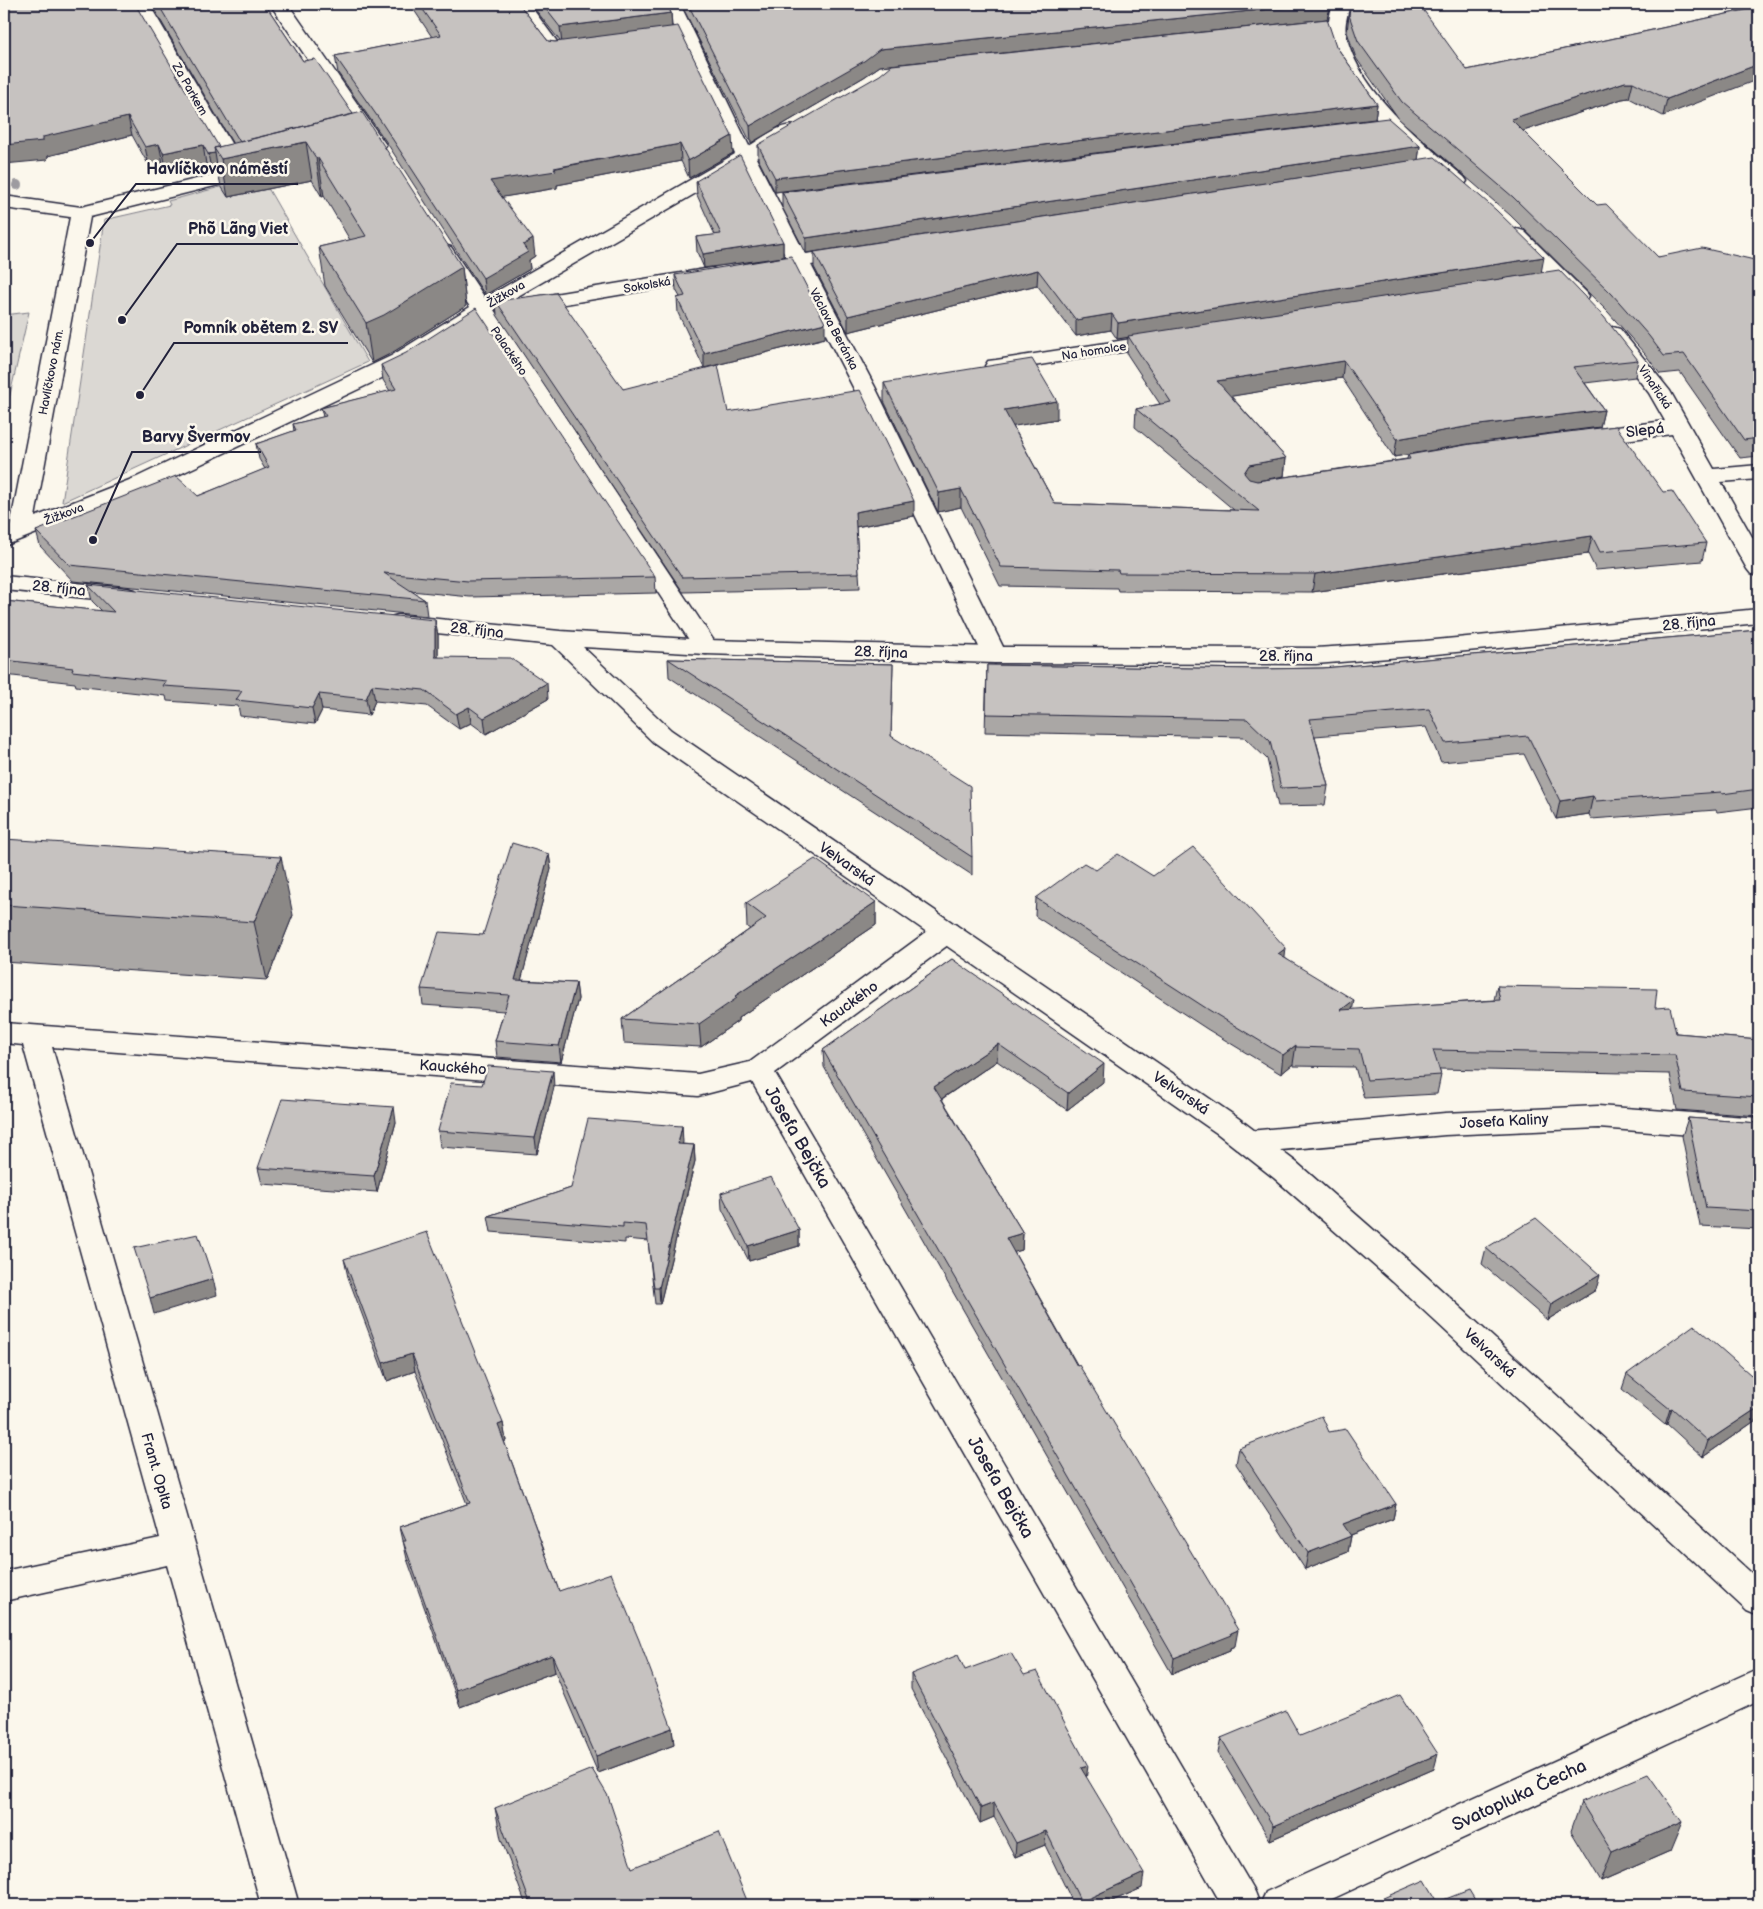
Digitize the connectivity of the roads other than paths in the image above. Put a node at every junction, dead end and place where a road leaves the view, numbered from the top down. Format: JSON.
{"nodes":[{"id":1,"x":140,"y":4,"type":"edge"},
{"id":2,"x":279,"y":4,"type":"edge"},
{"id":3,"x":520,"y":4,"type":"edge"},
{"id":4,"x":671,"y":4,"type":"edge"},
{"id":5,"x":1341,"y":4,"type":"edge"},
{"id":6,"x":1338,"y":25,"type":"junction"},
{"id":7,"x":1279,"y":31,"type":"edge"},
{"id":8,"x":687,"y":35,"type":"junction"},
{"id":9,"x":668,"y":38,"type":"edge"},
{"id":10,"x":565,"y":50,"type":"edge"},
{"id":11,"x":804,"y":122,"type":"edge"},
{"id":12,"x":370,"y":148,"type":"edge"},
{"id":13,"x":745,"y":156,"type":"junction"},
{"id":14,"x":278,"y":164,"type":"edge"},
{"id":15,"x":240,"y":174,"type":"junction"},
{"id":16,"x":1473,"y":195,"type":"edge"},
{"id":17,"x":4,"y":202,"type":"edge"},
{"id":18,"x":80,"y":213,"type":"junction"},
{"id":19,"x":1502,"y":220,"type":"edge"},
{"id":20,"x":432,"y":233,"type":"edge"},
{"id":21,"x":868,"y":252,"type":"edge"},
{"id":22,"x":799,"y":262,"type":"junction"},
{"id":23,"x":481,"y":308,"type":"junction"},
{"id":24,"x":1188,"y":336,"type":"edge"},
{"id":25,"x":972,"y":370,"type":"edge"},
{"id":26,"x":1679,"y":426,"type":"junction"},
{"id":27,"x":1564,"y":441,"type":"edge"},
{"id":28,"x":1759,"y":472,"type":"edge"},
{"id":29,"x":1706,"y":476,"type":"junction"},
{"id":30,"x":12,"y":535,"type":"edge"},
{"id":31,"x":1759,"y":569,"type":"edge"},
{"id":32,"x":4,"y":582,"type":"edge"},
{"id":33,"x":150,"y":597,"type":"edge"},
{"id":34,"x":1759,"y":616,"type":"edge"},
{"id":35,"x":374,"y":620,"type":"edge"},
{"id":36,"x":560,"y":638,"type":"junction"},
{"id":37,"x":706,"y":647,"type":"junction"},
{"id":38,"x":995,"y":655,"type":"junction"},
{"id":39,"x":946,"y":932,"type":"junction"},
{"id":40,"x":19,"y":1034,"type":"edge"},
{"id":41,"x":759,"y":1070,"type":"junction"},
{"id":42,"x":1759,"y":1130,"type":"edge"},
{"id":43,"x":1250,"y":1142,"type":"junction"},
{"id":44,"x":179,"y":1548,"type":"junction"},
{"id":45,"x":4,"y":1586,"type":"edge"},
{"id":46,"x":1759,"y":1601,"type":"edge"},
{"id":47,"x":1759,"y":1684,"type":"edge"},
{"id":48,"x":280,"y":1905,"type":"edge"},
{"id":49,"x":1242,"y":1905,"type":"edge"},
{"id":50,"x":1279,"y":1905,"type":"edge"}],
"edges":[{"from":1,"to":15,"type":"street","name":"Za Parkem"},
{"from":2,"to":12,"type":"street"},
{"from":3,"to":10,"type":"street"},
{"from":4,"to":8,"type":"street","name":"Václava Beránka"},
{"from":5,"to":6,"type":"street"},
{"from":6,"to":7,"type":"street"},
{"from":6,"to":16,"type":"street"},
{"from":8,"to":9,"type":"street"},
{"from":8,"to":13,"type":"street","name":"Václava Beránka"},
{"from":11,"to":13,"type":"street","name":"Žižkova"},
{"from":13,"to":22,"type":"street","name":"Václava Beránka"},
{"from":13,"to":23,"type":"street","name":"Žižkova"},
{"from":14,"to":15,"type":"street"},
{"from":15,"to":18,"type":"street"},
{"from":17,"to":18,"type":"street"},
{"from":18,"to":30,"type":"street","name":"Havlíčkovo nám."},
{"from":19,"to":26,"type":"street","name":"Vinařická"},
{"from":20,"to":23,"type":"street","name":"Palackého"},
{"from":21,"to":22,"type":"street","name":"Sokolská"},
{"from":22,"to":23,"type":"street","name":"Sokolská"},
{"from":22,"to":38,"type":"street","name":"Václava Beránka"},
{"from":23,"to":30,"type":"street","name":"Žižkova"},
{"from":23,"to":37,"type":"street","name":"Palackého"},
{"from":24,"to":25,"type":"street","name":"Na homolce"},
{"from":26,"to":27,"type":"street","name":"Slepá"},
{"from":26,"to":29,"type":"street","name":"Vinařická"},
{"from":28,"to":29,"type":"street"},
{"from":29,"to":31,"type":"street","name":"Vinařická"},
{"from":32,"to":33,"type":"street","name":"28. října"},
{"from":34,"to":38,"type":"street","name":"28. října"},
{"from":35,"to":36,"type":"street","name":"28. října"},
{"from":36,"to":37,"type":"street","name":"28. října"},
{"from":36,"to":39,"type":"street","name":"Velvarská"},
{"from":37,"to":38,"type":"street","name":"28. října"},
{"from":39,"to":41,"type":"street","name":"Kauckého"},
{"from":39,"to":43,"type":"street","name":"Velvarská"},
{"from":40,"to":41,"type":"street","name":"Kauckého"},
{"from":40,"to":44,"type":"street","name":"Frant. Oplta"},
{"from":41,"to":49,"type":"street","name":"Josefa Bejčka"},
{"from":42,"to":43,"type":"street","name":"Josefa Kaliny"},
{"from":43,"to":46,"type":"street","name":"Velvarská"},
{"from":44,"to":45,"type":"street"},
{"from":44,"to":48,"type":"street","name":"Frant. Oplta"},
{"from":47,"to":50,"type":"street","name":"Svatopluka Čecha"}]}
